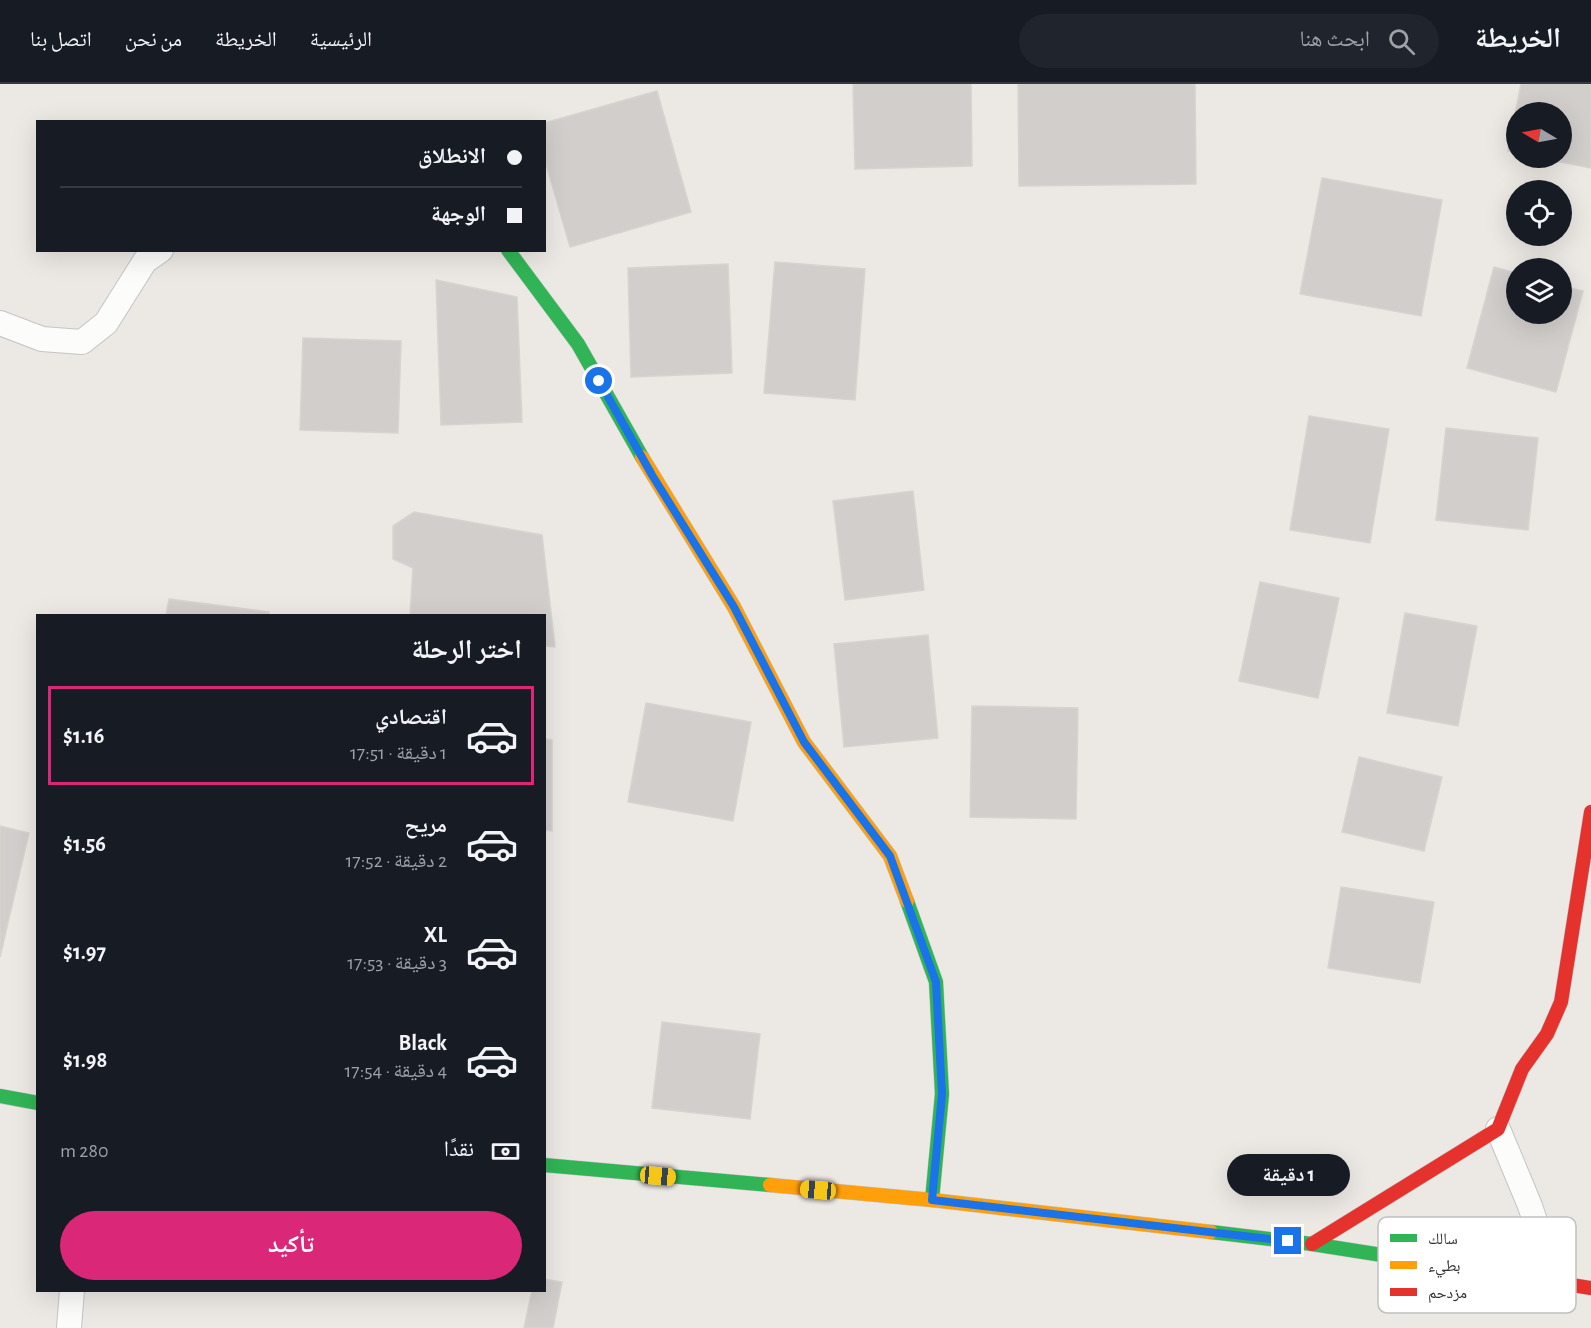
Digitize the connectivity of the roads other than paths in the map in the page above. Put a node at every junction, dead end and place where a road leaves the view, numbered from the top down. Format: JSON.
{"nodes":[{"id":1,"x":158,"y":252,"type":"edge"},
{"id":2,"x":509,"y":252,"type":"edge"},
{"id":3,"x":0,"y":323,"type":"edge"},
{"id":4,"x":1591,"y":812,"type":"edge"},
{"id":5,"x":0,"y":1096,"type":"edge"},
{"id":6,"x":36,"y":1103,"type":"edge"},
{"id":7,"x":1498,"y":1129,"type":"junction"},
{"id":8,"x":546,"y":1165,"type":"edge"},
{"id":9,"x":932,"y":1200,"type":"junction"},
{"id":10,"x":1534,"y":1217,"type":"edge"},
{"id":11,"x":1312,"y":1244,"type":"junction"},
{"id":12,"x":1378,"y":1255,"type":"edge"},
{"id":13,"x":1576,"y":1286,"type":"edge"},
{"id":14,"x":1591,"y":1288,"type":"edge"},
{"id":15,"x":72,"y":1292,"type":"edge"},
{"id":16,"x":69,"y":1328,"type":"edge"}],
"edges":[{"from":1,"to":3,"type":"street"},
{"from":2,"to":9,"type":"street"},
{"from":4,"to":7,"type":"street"},
{"from":5,"to":6,"type":"street"},
{"from":7,"to":10,"type":"street"},
{"from":7,"to":11,"type":"street"},
{"from":8,"to":9,"type":"street"},
{"from":9,"to":11,"type":"street"},
{"from":11,"to":12,"type":"street"},
{"from":13,"to":14,"type":"street"},
{"from":15,"to":16,"type":"street"}]}
